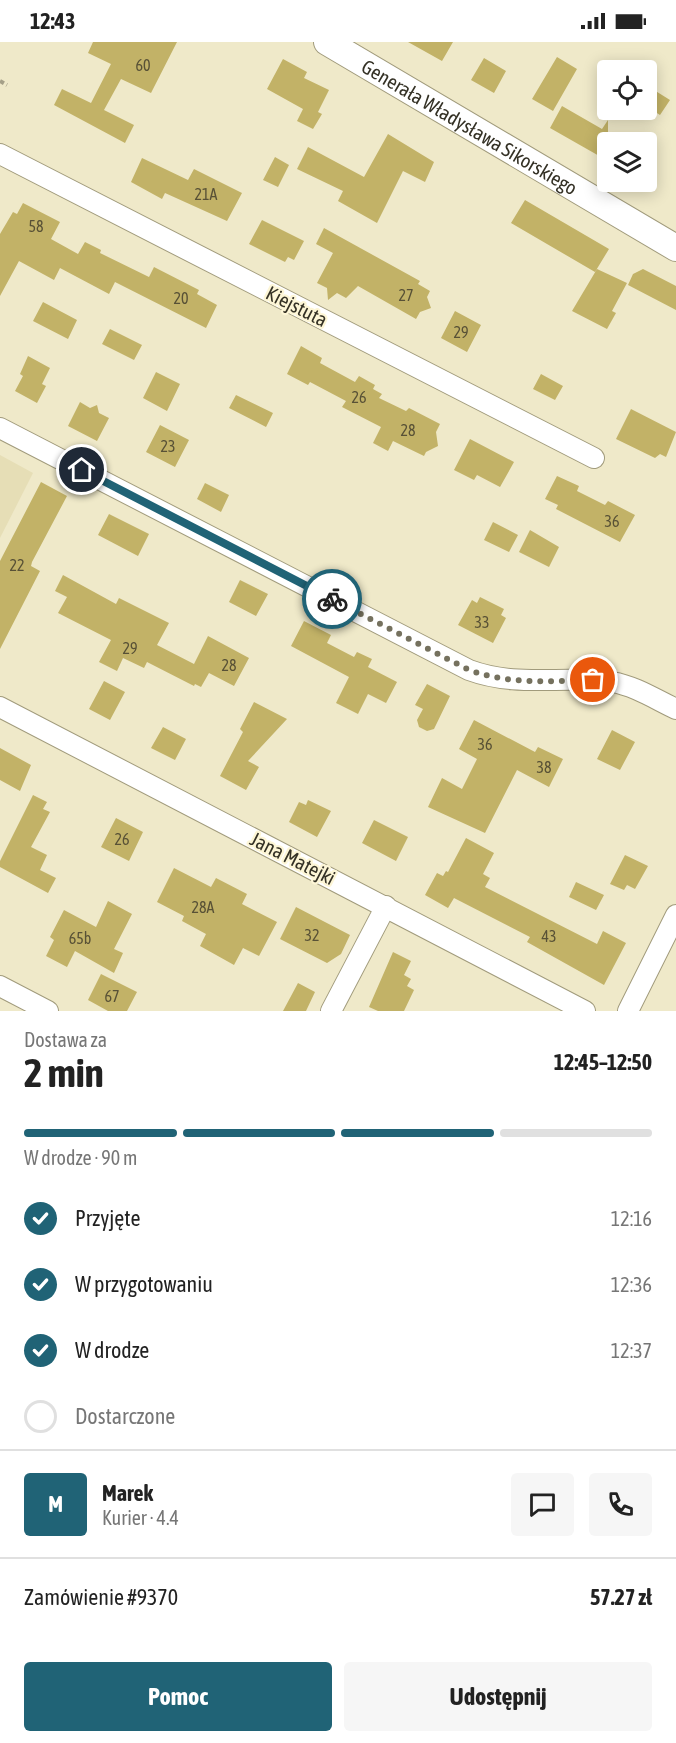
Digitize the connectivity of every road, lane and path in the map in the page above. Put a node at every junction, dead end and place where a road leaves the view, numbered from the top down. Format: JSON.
{"nodes":[{"id":1,"x":327,"y":42,"type":"edge"},
{"id":2,"x":0,"y":81,"type":"edge"},
{"id":3,"x":7,"y":85,"type":"dead end"},
{"id":4,"x":0,"y":154,"type":"edge"},
{"id":5,"x":676,"y":248,"type":"edge"},
{"id":6,"x":0,"y":428,"type":"edge"},
{"id":7,"x":594,"y":458,"type":"dead end"},
{"id":8,"x":0,"y":707,"type":"edge"},
{"id":9,"x":676,"y":709,"type":"edge"},
{"id":10,"x":386,"y":906,"type":"junction"},
{"id":11,"x":676,"y":915,"type":"edge"},
{"id":12,"x":0,"y":986,"type":"edge"},
{"id":13,"x":48,"y":1011,"type":"edge"},
{"id":14,"x":332,"y":1011,"type":"edge"},
{"id":15,"x":585,"y":1011,"type":"edge"},
{"id":16,"x":628,"y":1011,"type":"edge"}],
"edges":[{"from":1,"to":5,"type":"street","name":"Generała Władysława Sikorskiego"},
{"from":2,"to":3,"type":"path"},
{"from":4,"to":7,"type":"street","name":"Kiejstuta"},
{"from":6,"to":9,"type":"street"},
{"from":8,"to":10,"type":"street","name":"Jana Matejki"},
{"from":10,"to":14,"type":"street"},
{"from":10,"to":15,"type":"street","name":"Jana Matejki"},
{"from":11,"to":16,"type":"street"},
{"from":12,"to":13,"type":"street"}]}
